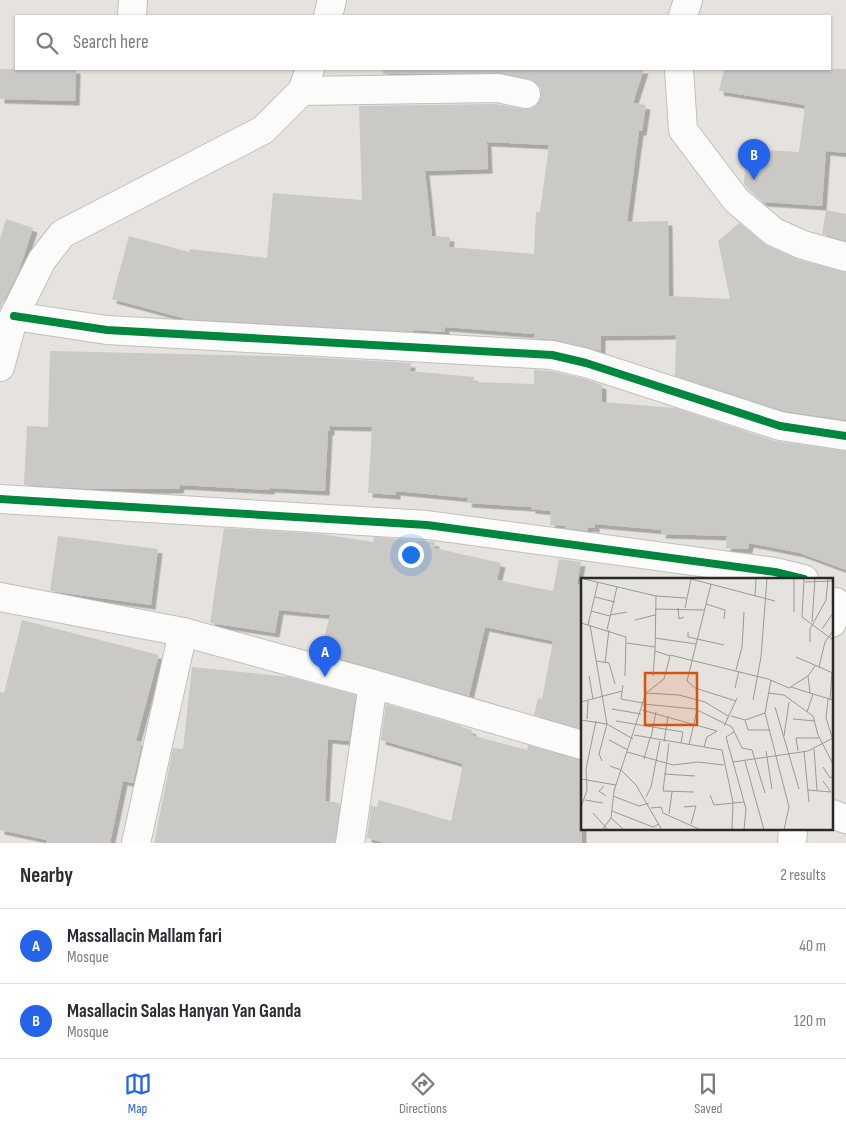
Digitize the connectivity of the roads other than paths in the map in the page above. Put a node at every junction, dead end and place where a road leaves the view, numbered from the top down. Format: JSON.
{"nodes":[{"id":1,"x":133,"y":0,"type":"edge"},
{"id":2,"x":332,"y":0,"type":"edge"},
{"id":3,"x":688,"y":0,"type":"edge"},
{"id":4,"x":132,"y":15,"type":"edge"},
{"id":5,"x":328,"y":15,"type":"edge"},
{"id":6,"x":682,"y":15,"type":"edge"},
{"id":7,"x":679,"y":70,"type":"edge"},
{"id":8,"x":306,"y":80,"type":"edge"},
{"id":9,"x":526,"y":94,"type":"dead end"},
{"id":10,"x":846,"y":257,"type":"edge"},
{"id":11,"x":14,"y":316,"type":"junction"},
{"id":12,"x":0,"y":367,"type":"edge"},
{"id":13,"x":846,"y":436,"type":"edge"},
{"id":14,"x":0,"y":499,"type":"edge"},
{"id":15,"x":800,"y":578,"type":"edge"},
{"id":16,"x":0,"y":598,"type":"edge"},
{"id":17,"x":183,"y":632,"type":"junction"},
{"id":18,"x":373,"y":684,"type":"junction"},
{"id":19,"x":581,"y":745,"type":"edge"},
{"id":20,"x":834,"y":815,"type":"edge"},
{"id":21,"x":846,"y":819,"type":"edge"},
{"id":22,"x":793,"y":830,"type":"edge"},
{"id":23,"x":136,"y":843,"type":"edge"},
{"id":24,"x":350,"y":843,"type":"edge"},
{"id":25,"x":792,"y":843,"type":"edge"}],
"edges":[{"from":1,"to":4,"type":"street"},
{"from":2,"to":5,"type":"street"},
{"from":3,"to":6,"type":"street"},
{"from":7,"to":10,"type":"street"},
{"from":8,"to":9,"type":"street"},
{"from":8,"to":11,"type":"street"},
{"from":11,"to":12,"type":"street"},
{"from":11,"to":13,"type":"street"},
{"from":14,"to":15,"type":"street"},
{"from":16,"to":17,"type":"street"},
{"from":17,"to":18,"type":"street"},
{"from":17,"to":23,"type":"street"},
{"from":18,"to":19,"type":"street"},
{"from":18,"to":24,"type":"street"},
{"from":20,"to":21,"type":"street"},
{"from":22,"to":25,"type":"street"}]}
